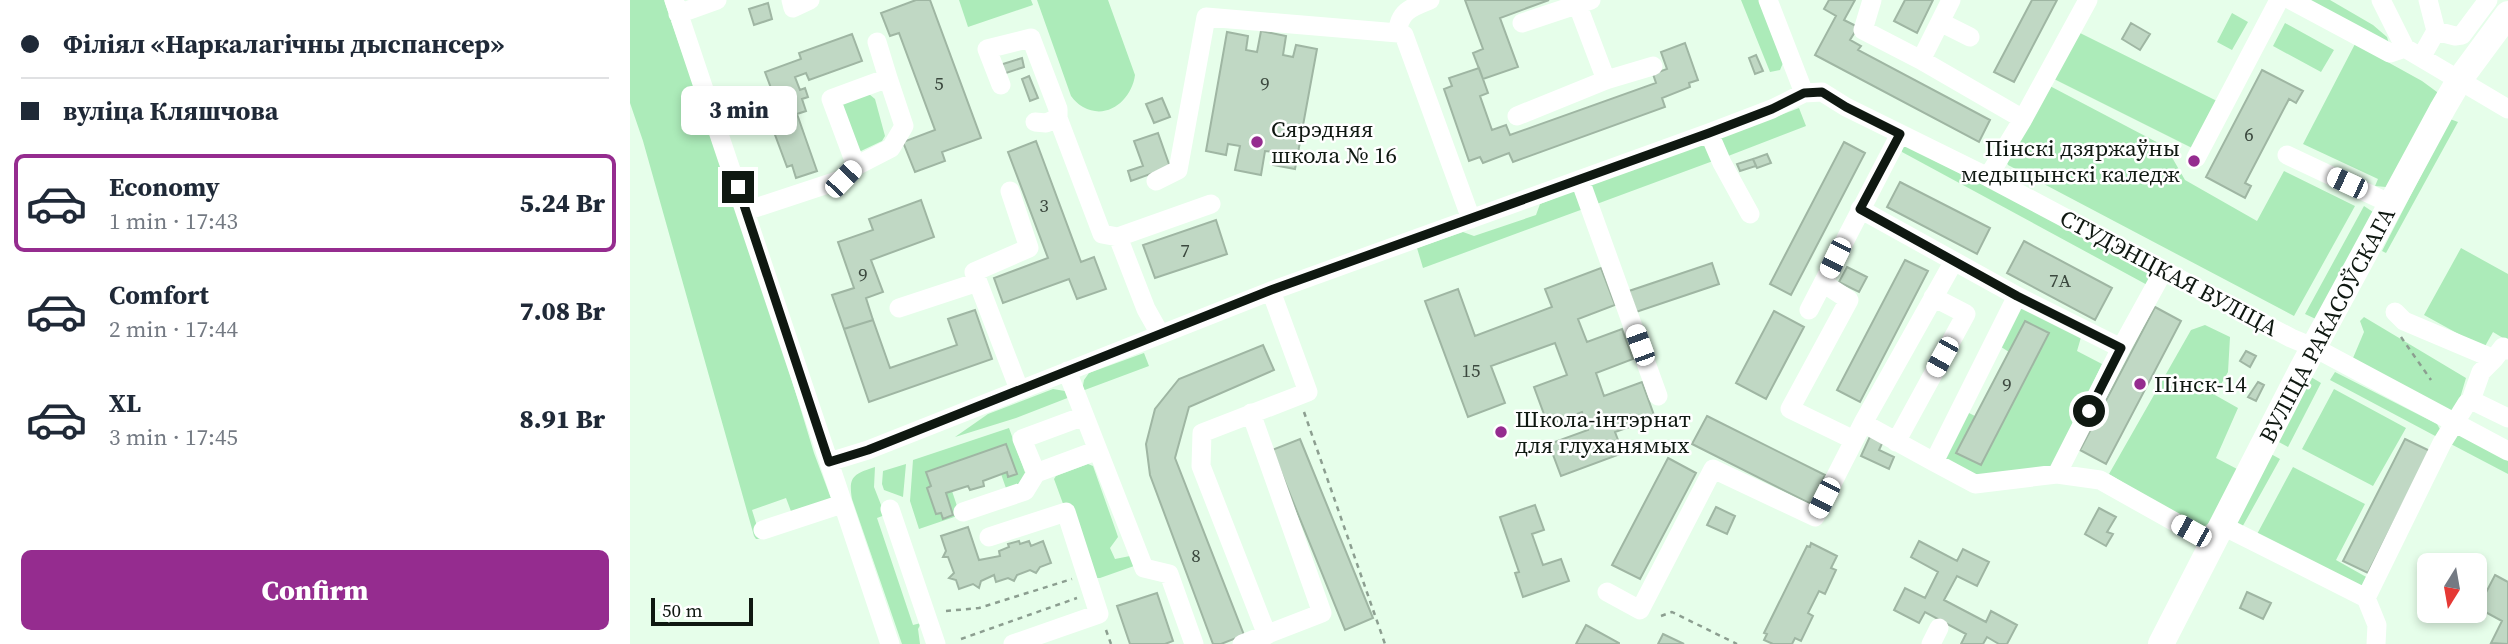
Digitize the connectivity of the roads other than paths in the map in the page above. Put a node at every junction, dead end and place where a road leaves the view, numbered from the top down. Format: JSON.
{"nodes":[{"id":1,"x":716,"y":0,"type":"edge"},
{"id":2,"x":791,"y":0,"type":"edge"},
{"id":3,"x":810,"y":0,"type":"edge"},
{"id":4,"x":1430,"y":0,"type":"edge"},
{"id":5,"x":1768,"y":0,"type":"edge"},
{"id":6,"x":1872,"y":0,"type":"edge"},
{"id":7,"x":1951,"y":0,"type":"edge"},
{"id":8,"x":2088,"y":0,"type":"edge"},
{"id":9,"x":2279,"y":0,"type":"edge"},
{"id":10,"x":2291,"y":0,"type":"edge"},
{"id":11,"x":2381,"y":0,"type":"edge"},
{"id":12,"x":2428,"y":0,"type":"edge"},
{"id":13,"x":2488,"y":0,"type":"edge"},
{"id":14,"x":1584,"y":3,"type":"edge"},
{"id":15,"x":676,"y":7,"type":"edge"},
{"id":16,"x":2508,"y":14,"type":"edge"},
{"id":17,"x":1940,"y":22,"type":"junction"},
{"id":18,"x":1522,"y":23,"type":"dead end"},
{"id":19,"x":2436,"y":31,"type":"junction"},
{"id":20,"x":1398,"y":33,"type":"junction"},
{"id":21,"x":1970,"y":37,"type":"dead end"},
{"id":22,"x":877,"y":42,"type":"dead end"},
{"id":23,"x":2414,"y":52,"type":"junction"},
{"id":24,"x":1921,"y":60,"type":"junction"},
{"id":25,"x":1653,"y":66,"type":"dead end"},
{"id":26,"x":888,"y":78,"type":"junction"},
{"id":27,"x":2460,"y":79,"type":"junction"},
{"id":28,"x":1606,"y":80,"type":"junction"},
{"id":29,"x":1001,"y":85,"type":"dead end"},
{"id":30,"x":1804,"y":93,"type":"junction"},
{"id":31,"x":2508,"y":109,"type":"edge"},
{"id":32,"x":1517,"y":116,"type":"dead end"},
{"id":33,"x":1058,"y":118,"type":"junction"},
{"id":34,"x":2022,"y":119,"type":"junction"},
{"id":35,"x":1035,"y":121,"type":"dead end"},
{"id":36,"x":1709,"y":133,"type":"junction"},
{"id":37,"x":1900,"y":134,"type":"junction"},
{"id":38,"x":2287,"y":155,"type":"dead end"},
{"id":39,"x":2196,"y":158,"type":"dead end"},
{"id":40,"x":856,"y":166,"type":"junction"},
{"id":41,"x":1988,"y":177,"type":"junction"},
{"id":42,"x":1580,"y":180,"type":"junction"},
{"id":43,"x":1156,"y":181,"type":"dead end"},
{"id":44,"x":1010,"y":191,"type":"dead end"},
{"id":45,"x":1211,"y":204,"type":"dead end"},
{"id":46,"x":2391,"y":204,"type":"junction"},
{"id":47,"x":1860,"y":209,"type":"junction"},
{"id":48,"x":747,"y":211,"type":"junction"},
{"id":49,"x":1750,"y":214,"type":"dead end"},
{"id":50,"x":1471,"y":219,"type":"junction"},
{"id":51,"x":1118,"y":237,"type":"junction"},
{"id":52,"x":1954,"y":261,"type":"junction"},
{"id":53,"x":2164,"y":270,"type":"junction"},
{"id":54,"x":978,"y":282,"type":"junction"},
{"id":55,"x":1823,"y":283,"type":"junction"},
{"id":56,"x":1271,"y":290,"type":"junction"},
{"id":57,"x":2017,"y":296,"type":"junction"},
{"id":58,"x":1933,"y":298,"type":"junction"},
{"id":59,"x":899,"y":308,"type":"dead end"},
{"id":60,"x":1810,"y":310,"type":"dead end"},
{"id":61,"x":2395,"y":312,"type":"road end"},
{"id":62,"x":1160,"y":334,"type":"junction"},
{"id":63,"x":2121,"y":348,"type":"junction"},
{"id":64,"x":2315,"y":348,"type":"junction"},
{"id":65,"x":2501,"y":354,"type":"edge"},
{"id":66,"x":1067,"y":371,"type":"junction"},
{"id":67,"x":1019,"y":389,"type":"junction"},
{"id":68,"x":1658,"y":396,"type":"dead end"},
{"id":69,"x":2471,"y":400,"type":"junction"},
{"id":70,"x":1251,"y":413,"type":"junction"},
{"id":71,"x":1084,"y":416,"type":"junction"},
{"id":72,"x":2508,"y":418,"type":"edge"},
{"id":73,"x":2455,"y":422,"type":"junction"},
{"id":74,"x":1858,"y":432,"type":"junction"},
{"id":75,"x":1896,"y":442,"type":"junction"},
{"id":76,"x":1098,"y":450,"type":"junction"},
{"id":77,"x":2508,"y":451,"type":"edge"},
{"id":78,"x":829,"y":462,"type":"junction"},
{"id":79,"x":1934,"y":462,"type":"junction"},
{"id":80,"x":1036,"y":473,"type":"junction"},
{"id":81,"x":2057,"y":474,"type":"junction"},
{"id":82,"x":842,"y":503,"type":"junction"},
{"id":83,"x":890,"y":509,"type":"dead end"},
{"id":84,"x":963,"y":512,"type":"dead end"},
{"id":85,"x":763,"y":530,"type":"dead end"},
{"id":86,"x":2217,"y":532,"type":"junction"},
{"id":87,"x":989,"y":537,"type":"dead end"},
{"id":88,"x":1607,"y":593,"type":"dead end"},
{"id":89,"x":2366,"y":598,"type":"junction"},
{"id":90,"x":1267,"y":635,"type":"junction"},
{"id":91,"x":890,"y":644,"type":"edge"},
{"id":92,"x":936,"y":644,"type":"edge"},
{"id":93,"x":1013,"y":644,"type":"edge"},
{"id":94,"x":1195,"y":644,"type":"edge"},
{"id":95,"x":1242,"y":644,"type":"edge"},
{"id":96,"x":2161,"y":644,"type":"edge"},
{"id":97,"x":2376,"y":644,"type":"edge"}],
"edges":[{"from":1,"to":15,"type":"street"},
{"from":2,"to":3,"type":"street"},
{"from":4,"to":20,"type":"street"},
{"from":5,"to":30,"type":"street"},
{"from":6,"to":24,"type":"street"},
{"from":7,"to":17,"type":"street"},
{"from":8,"to":34,"type":"street"},
{"from":9,"to":39,"type":"street"},
{"from":10,"to":23,"type":"street"},
{"from":11,"to":23,"type":"street"},
{"from":12,"to":19,"type":"street"},
{"from":13,"to":19,"type":"street"},
{"from":14,"to":18,"type":"street"},
{"from":14,"to":28,"type":"street"},
{"from":15,"to":48,"type":"street"},
{"from":16,"to":27,"type":"main road","name":"ВУЛІЦА РАКАСОЎСКАГА"},
{"from":17,"to":21,"type":"street"},
{"from":17,"to":24,"type":"street"},
{"from":19,"to":23,"type":"street"},
{"from":20,"to":43,"type":"street"},
{"from":20,"to":50,"type":"street"},
{"from":22,"to":26,"type":"street"},
{"from":23,"to":27,"type":"street"},
{"from":24,"to":34,"type":"street"},
{"from":25,"to":28,"type":"street"},
{"from":26,"to":40,"type":"street"},
{"from":26,"to":40,"type":"street"},
{"from":27,"to":31,"type":"street"},
{"from":27,"to":46,"type":"main road","name":"ВУЛІЦА РАКАСОЎСКАГА"},
{"from":28,"to":32,"type":"street"},
{"from":29,"to":33,"type":"street"},
{"from":30,"to":36,"type":"street"},
{"from":30,"to":37,"type":"street","name":"СТУДЭНЦКАЯ ВУЛІЦА"},
{"from":33,"to":35,"type":"street"},
{"from":33,"to":51,"type":"street"},
{"from":34,"to":41,"type":"street"},
{"from":36,"to":42,"type":"street"},
{"from":36,"to":49,"type":"street"},
{"from":37,"to":41,"type":"street","name":"СТУДЭНЦКАЯ ВУЛІЦА"},
{"from":37,"to":47,"type":"street"},
{"from":38,"to":46,"type":"street"},
{"from":40,"to":48,"type":"street"},
{"from":41,"to":53,"type":"street","name":"СТУДЭНЦКАЯ ВУЛІЦА"},
{"from":42,"to":50,"type":"street"},
{"from":42,"to":68,"type":"street"},
{"from":44,"to":54,"type":"street"},
{"from":45,"to":51,"type":"street"},
{"from":46,"to":64,"type":"main road","name":"ВУЛІЦА РАКАСОЎСКАГА"},
{"from":47,"to":52,"type":"street"},
{"from":47,"to":55,"type":"street"},
{"from":48,"to":78,"type":"street"},
{"from":50,"to":56,"type":"street"},
{"from":51,"to":62,"type":"street"},
{"from":52,"to":57,"type":"street"},
{"from":52,"to":58,"type":"street"},
{"from":53,"to":63,"type":"street"},
{"from":53,"to":64,"type":"street","name":"СТУДЭНЦКАЯ ВУЛІЦА"},
{"from":54,"to":59,"type":"street"},
{"from":54,"to":67,"type":"street"},
{"from":55,"to":60,"type":"street"},
{"from":55,"to":74,"type":"street"},
{"from":56,"to":62,"type":"street"},
{"from":56,"to":70,"type":"street"},
{"from":57,"to":63,"type":"street"},
{"from":57,"to":79,"type":"street"},
{"from":58,"to":74,"type":"street"},
{"from":58,"to":75,"type":"street"},
{"from":61,"to":65,"type":"street"},
{"from":62,"to":66,"type":"street"},
{"from":63,"to":81,"type":"street"},
{"from":64,"to":73,"type":"street","name":"СТУДЭНЦКАЯ ВУЛІЦА"},
{"from":64,"to":86,"type":"main road","name":"ВУЛІЦА РАКАСОЎСКАГА"},
{"from":65,"to":69,"type":"street"},
{"from":66,"to":67,"type":"street"},
{"from":66,"to":71,"type":"street"},
{"from":67,"to":78,"type":"street"},
{"from":69,"to":72,"type":"street"},
{"from":69,"to":73,"type":"street"},
{"from":70,"to":90,"type":"street"},
{"from":70,"to":90,"type":"street"},
{"from":71,"to":76,"type":"street"},
{"from":71,"to":80,"type":"street"},
{"from":73,"to":77,"type":"street","name":"СТУДЭНЦКАЯ ВУЛІЦА"},
{"from":73,"to":89,"type":"street"},
{"from":74,"to":75,"type":"street"},
{"from":74,"to":88,"type":"street"},
{"from":75,"to":79,"type":"street"},
{"from":76,"to":80,"type":"street"},
{"from":76,"to":94,"type":"street"},
{"from":78,"to":82,"type":"street"},
{"from":79,"to":81,"type":"street"},
{"from":80,"to":84,"type":"street"},
{"from":81,"to":86,"type":"street"},
{"from":82,"to":85,"type":"street"},
{"from":82,"to":91,"type":"street"},
{"from":83,"to":92,"type":"street"},
{"from":86,"to":89,"type":"street"},
{"from":86,"to":96,"type":"main road","name":"ВУЛІЦА РАКАСОЎСКАГА"},
{"from":87,"to":93,"type":"street"},
{"from":89,"to":97,"type":"street"},
{"from":90,"to":95,"type":"street"}]}
